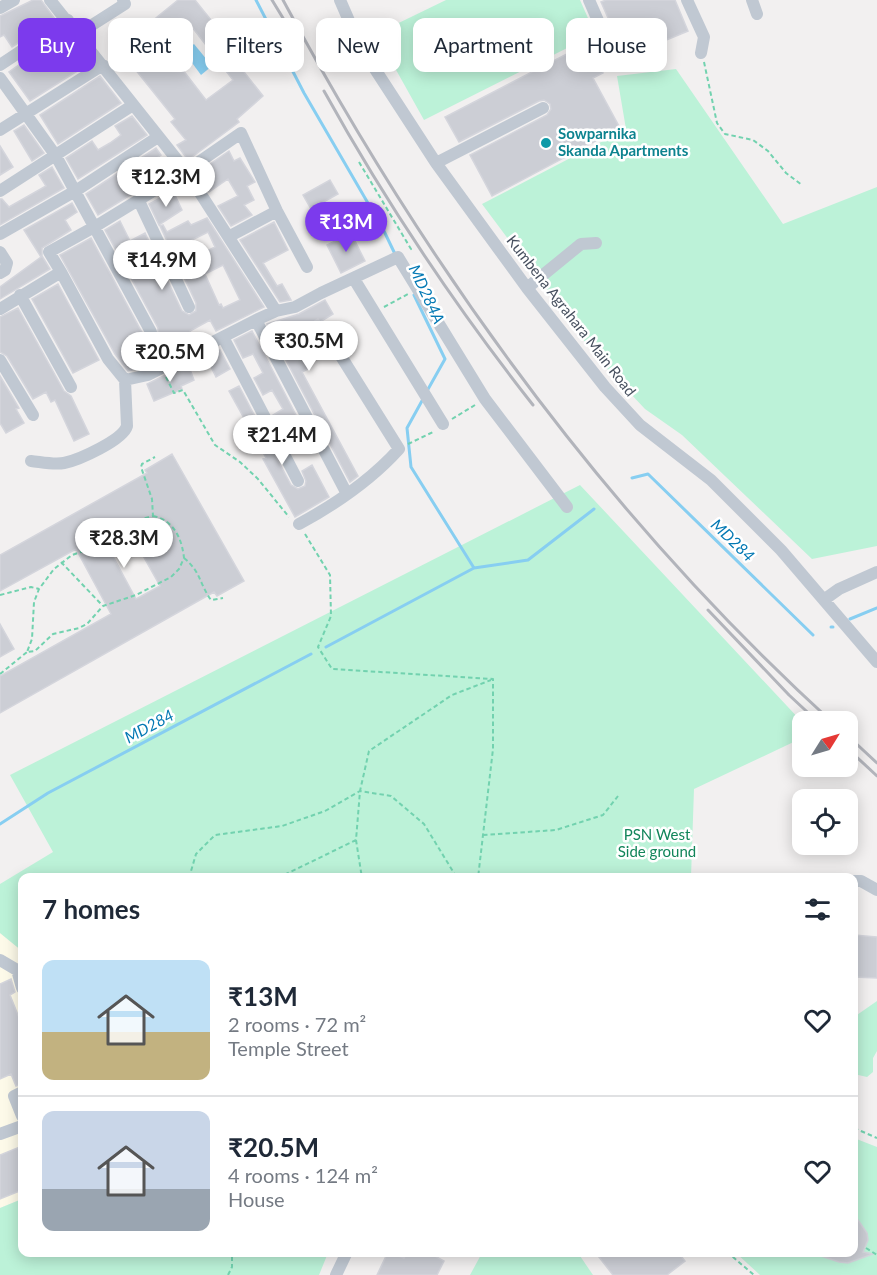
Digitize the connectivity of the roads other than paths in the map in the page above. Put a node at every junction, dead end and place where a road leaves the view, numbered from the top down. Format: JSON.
{"nodes":[{"id":1,"x":14,"y":0,"type":"edge"},
{"id":2,"x":50,"y":0,"type":"edge"},
{"id":3,"x":123,"y":0,"type":"edge"},
{"id":4,"x":340,"y":0,"type":"edge"},
{"id":5,"x":588,"y":0,"type":"edge"},
{"id":6,"x":687,"y":0,"type":"edge"},
{"id":7,"x":752,"y":0,"type":"edge"},
{"id":8,"x":0,"y":8,"type":"edge"},
{"id":9,"x":757,"y":15,"type":"dead end"},
{"id":10,"x":66,"y":18,"type":"edge"},
{"id":11,"x":596,"y":18,"type":"edge"},
{"id":12,"x":96,"y":23,"type":"edge"},
{"id":13,"x":18,"y":53,"type":"edge"},
{"id":14,"x":702,"y":53,"type":"road end"},
{"id":15,"x":96,"y":56,"type":"edge"},
{"id":16,"x":0,"y":65,"type":"edge"},
{"id":17,"x":103,"y":65,"type":"junction"},
{"id":18,"x":0,"y":78,"type":"edge"},
{"id":19,"x":133,"y":105,"type":"junction"},
{"id":20,"x":543,"y":108,"type":"dead end"},
{"id":21,"x":26,"y":113,"type":"junction"},
{"id":22,"x":0,"y":130,"type":"edge"},
{"id":23,"x":158,"y":137,"type":"junction"},
{"id":24,"x":56,"y":156,"type":"junction"},
{"id":25,"x":436,"y":163,"type":"junction"},
{"id":26,"x":186,"y":171,"type":"junction"},
{"id":27,"x":76,"y":190,"type":"junction"},
{"id":28,"x":0,"y":191,"type":"edge"},
{"id":29,"x":139,"y":201,"type":"junction"},
{"id":30,"x":277,"y":211,"type":"junction"},
{"id":31,"x":96,"y":226,"type":"junction"},
{"id":32,"x":0,"y":234,"type":"edge"},
{"id":33,"x":230,"y":236,"type":"junction"},
{"id":34,"x":596,"y":243,"type":"dead end"},
{"id":35,"x":0,"y":252,"type":"edge"},
{"id":36,"x":307,"y":267,"type":"dead end"},
{"id":37,"x":61,"y":272,"type":"junction"},
{"id":38,"x":0,"y":273,"type":"edge"},
{"id":39,"x":354,"y":279,"type":"junction"},
{"id":40,"x":527,"y":288,"type":"junction"},
{"id":41,"x":20,"y":295,"type":"junction"},
{"id":42,"x":189,"y":307,"type":"dead end"},
{"id":43,"x":0,"y":309,"type":"edge"},
{"id":44,"x":276,"y":311,"type":"junction"},
{"id":45,"x":256,"y":320,"type":"junction"},
{"id":46,"x":151,"y":332,"type":"dead end"},
{"id":47,"x":223,"y":337,"type":"junction"},
{"id":48,"x":334,"y":345,"type":"dead end"},
{"id":49,"x":0,"y":360,"type":"edge"},
{"id":50,"x":125,"y":380,"type":"junction"},
{"id":51,"x":71,"y":387,"type":"dead end"},
{"id":52,"x":33,"y":416,"type":"dead end"},
{"id":53,"x":443,"y":424,"type":"dead end"},
{"id":54,"x":31,"y":461,"type":"dead end"},
{"id":55,"x":298,"y":481,"type":"dead end"},
{"id":56,"x":347,"y":494,"type":"junction"},
{"id":57,"x":567,"y":507,"type":"dead end"},
{"id":58,"x":299,"y":524,"type":"road end"},
{"id":59,"x":877,"y":572,"type":"edge"},
{"id":60,"x":825,"y":599,"type":"junction"},
{"id":61,"x":877,"y":662,"type":"edge"},
{"id":62,"x":858,"y":881,"type":"edge"},
{"id":63,"x":877,"y":890,"type":"edge"},
{"id":64,"x":0,"y":960,"type":"edge"},
{"id":65,"x":18,"y":973,"type":"edge"},
{"id":66,"x":18,"y":1094,"type":"edge"},
{"id":67,"x":18,"y":1106,"type":"edge"},
{"id":68,"x":18,"y":1127,"type":"edge"},
{"id":69,"x":0,"y":1134,"type":"edge"},
{"id":70,"x":345,"y":1257,"type":"edge"},
{"id":71,"x":336,"y":1275,"type":"edge"}],
"edges":[{"from":1,"to":8,"type":"street"},
{"from":2,"to":10,"type":"street"},
{"from":3,"to":12,"type":"street"},
{"from":4,"to":25,"type":"street","name":"Kumbena Agrahara Main Road"},
{"from":5,"to":11,"type":"street"},
{"from":6,"to":14,"type":"street"},
{"from":7,"to":9,"type":"street"},
{"from":13,"to":16,"type":"street"},
{"from":15,"to":17,"type":"street"},
{"from":17,"to":19,"type":"street"},
{"from":17,"to":21,"type":"street"},
{"from":18,"to":21,"type":"street"},
{"from":19,"to":23,"type":"street"},
{"from":19,"to":24,"type":"street"},
{"from":20,"to":25,"type":"street"},
{"from":21,"to":22,"type":"street"},
{"from":21,"to":24,"type":"street"},
{"from":23,"to":26,"type":"street"},
{"from":23,"to":27,"type":"street"},
{"from":24,"to":27,"type":"street"},
{"from":24,"to":28,"type":"street"},
{"from":25,"to":40,"type":"street","name":"Kumbena Agrahara Main Road"},
{"from":26,"to":29,"type":"street"},
{"from":26,"to":30,"type":"street"},
{"from":26,"to":33,"type":"street"},
{"from":27,"to":31,"type":"street"},
{"from":27,"to":32,"type":"street"},
{"from":29,"to":31,"type":"street"},
{"from":29,"to":42,"type":"street"},
{"from":30,"to":33,"type":"street"},
{"from":30,"to":36,"type":"street"},
{"from":31,"to":37,"type":"street"},
{"from":31,"to":46,"type":"street"},
{"from":33,"to":44,"type":"street"},
{"from":34,"to":40,"type":"street"},
{"from":35,"to":38,"type":"street"},
{"from":37,"to":41,"type":"street"},
{"from":37,"to":50,"type":"street"},
{"from":39,"to":44,"type":"street"},
{"from":39,"to":53,"type":"street"},
{"from":39,"to":57,"type":"street"},
{"from":40,"to":60,"type":"street","name":"Kumbena Agrahara Main Road"},
{"from":41,"to":43,"type":"street"},
{"from":41,"to":51,"type":"street"},
{"from":44,"to":45,"type":"street"},
{"from":45,"to":47,"type":"street"},
{"from":45,"to":56,"type":"street"},
{"from":47,"to":50,"type":"street"},
{"from":47,"to":55,"type":"street"},
{"from":48,"to":56,"type":"street"},
{"from":49,"to":52,"type":"street"},
{"from":50,"to":54,"type":"street"},
{"from":56,"to":58,"type":"street"},
{"from":59,"to":60,"type":"street"},
{"from":60,"to":61,"type":"street","name":"Kumbena Agrahara Main Road"},
{"from":62,"to":63,"type":"street"},
{"from":64,"to":65,"type":"street"},
{"from":66,"to":67,"type":"street"},
{"from":68,"to":69,"type":"street"},
{"from":70,"to":71,"type":"street"}]}
